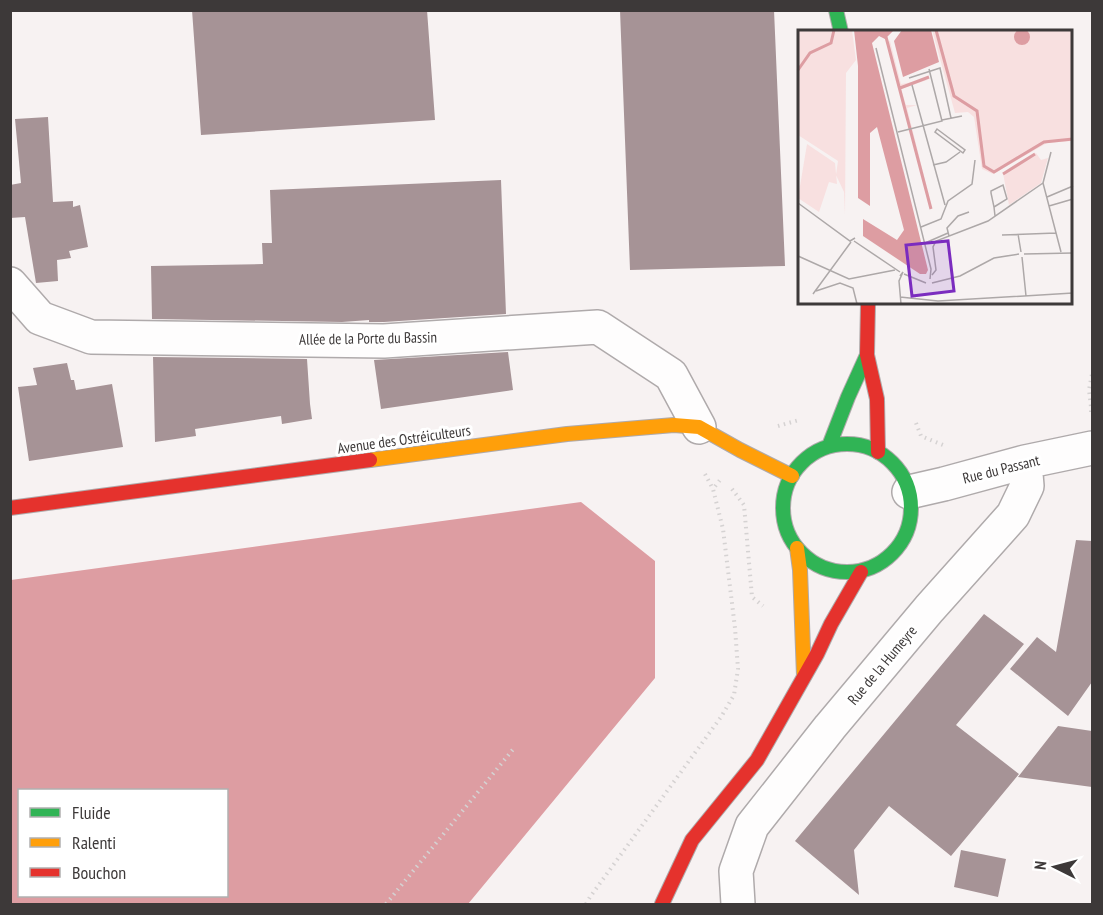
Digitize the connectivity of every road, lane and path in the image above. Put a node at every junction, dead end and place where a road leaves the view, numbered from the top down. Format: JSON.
{"nodes":[{"id":1,"x":836,"y":10,"type":"edge"},
{"id":2,"x":841,"y":30,"type":"edge"},
{"id":3,"x":10,"y":284,"type":"edge"},
{"id":4,"x":868,"y":304,"type":"edge"},
{"id":5,"x":867,"y":355,"type":"junction"},
{"id":6,"x":913,"y":414,"type":"dead end"},
{"id":7,"x":699,"y":427,"type":"junction"},
{"id":8,"x":829,"y":446,"type":"junction"},
{"id":9,"x":952,"y":448,"type":"dead end"},
{"id":10,"x":1092,"y":448,"type":"edge"},
{"id":11,"x":878,"y":452,"type":"junction"},
{"id":12,"x":1025,"y":462,"type":"junction"},
{"id":13,"x":722,"y":476,"type":"dead end"},
{"id":14,"x":792,"y":476,"type":"junction"},
{"id":15,"x":909,"y":492,"type":"junction"},
{"id":16,"x":10,"y":508,"type":"edge"},
{"id":17,"x":797,"y":548,"type":"junction"},
{"id":18,"x":861,"y":572,"type":"junction"},
{"id":19,"x":804,"y":675,"type":"junction"},
{"id":20,"x":514,"y":747,"type":"dead end"},
{"id":21,"x":386,"y":904,"type":"edge"},
{"id":22,"x":586,"y":904,"type":"edge"},
{"id":23,"x":662,"y":904,"type":"edge"},
{"id":24,"x":738,"y":904,"type":"edge"}],
"edges":[{"from":1,"to":2,"type":"main road"},
{"from":3,"to":7,"type":"street","name":"Allée de la Porte du Bassin"},
{"from":4,"to":5,"type":"main road"},
{"from":5,"to":8,"type":"main road"},
{"from":5,"to":11,"type":"main road"},
{"from":6,"to":9,"type":"path"},
{"from":7,"to":14,"type":"main road","name":"Avenue des Ostréiculteurs"},
{"from":7,"to":16,"type":"main road","name":"Avenue des Ostréiculteurs"},
{"from":8,"to":11,"type":"main road"},
{"from":8,"to":14,"type":"main road"},
{"from":10,"to":12,"type":"street","name":"Rue du Passant"},
{"from":11,"to":15,"type":"main road"},
{"from":12,"to":15,"type":"street","name":"Rue du Passant"},
{"from":12,"to":24,"type":"street","name":"Rue de la Humeyre"},
{"from":13,"to":22,"type":"path"},
{"from":14,"to":17,"type":"main road"},
{"from":15,"to":18,"type":"main road"},
{"from":17,"to":18,"type":"main road"},
{"from":17,"to":19,"type":"main road"},
{"from":18,"to":19,"type":"main road"},
{"from":19,"to":23,"type":"main road"},
{"from":20,"to":21,"type":"path"}]}
